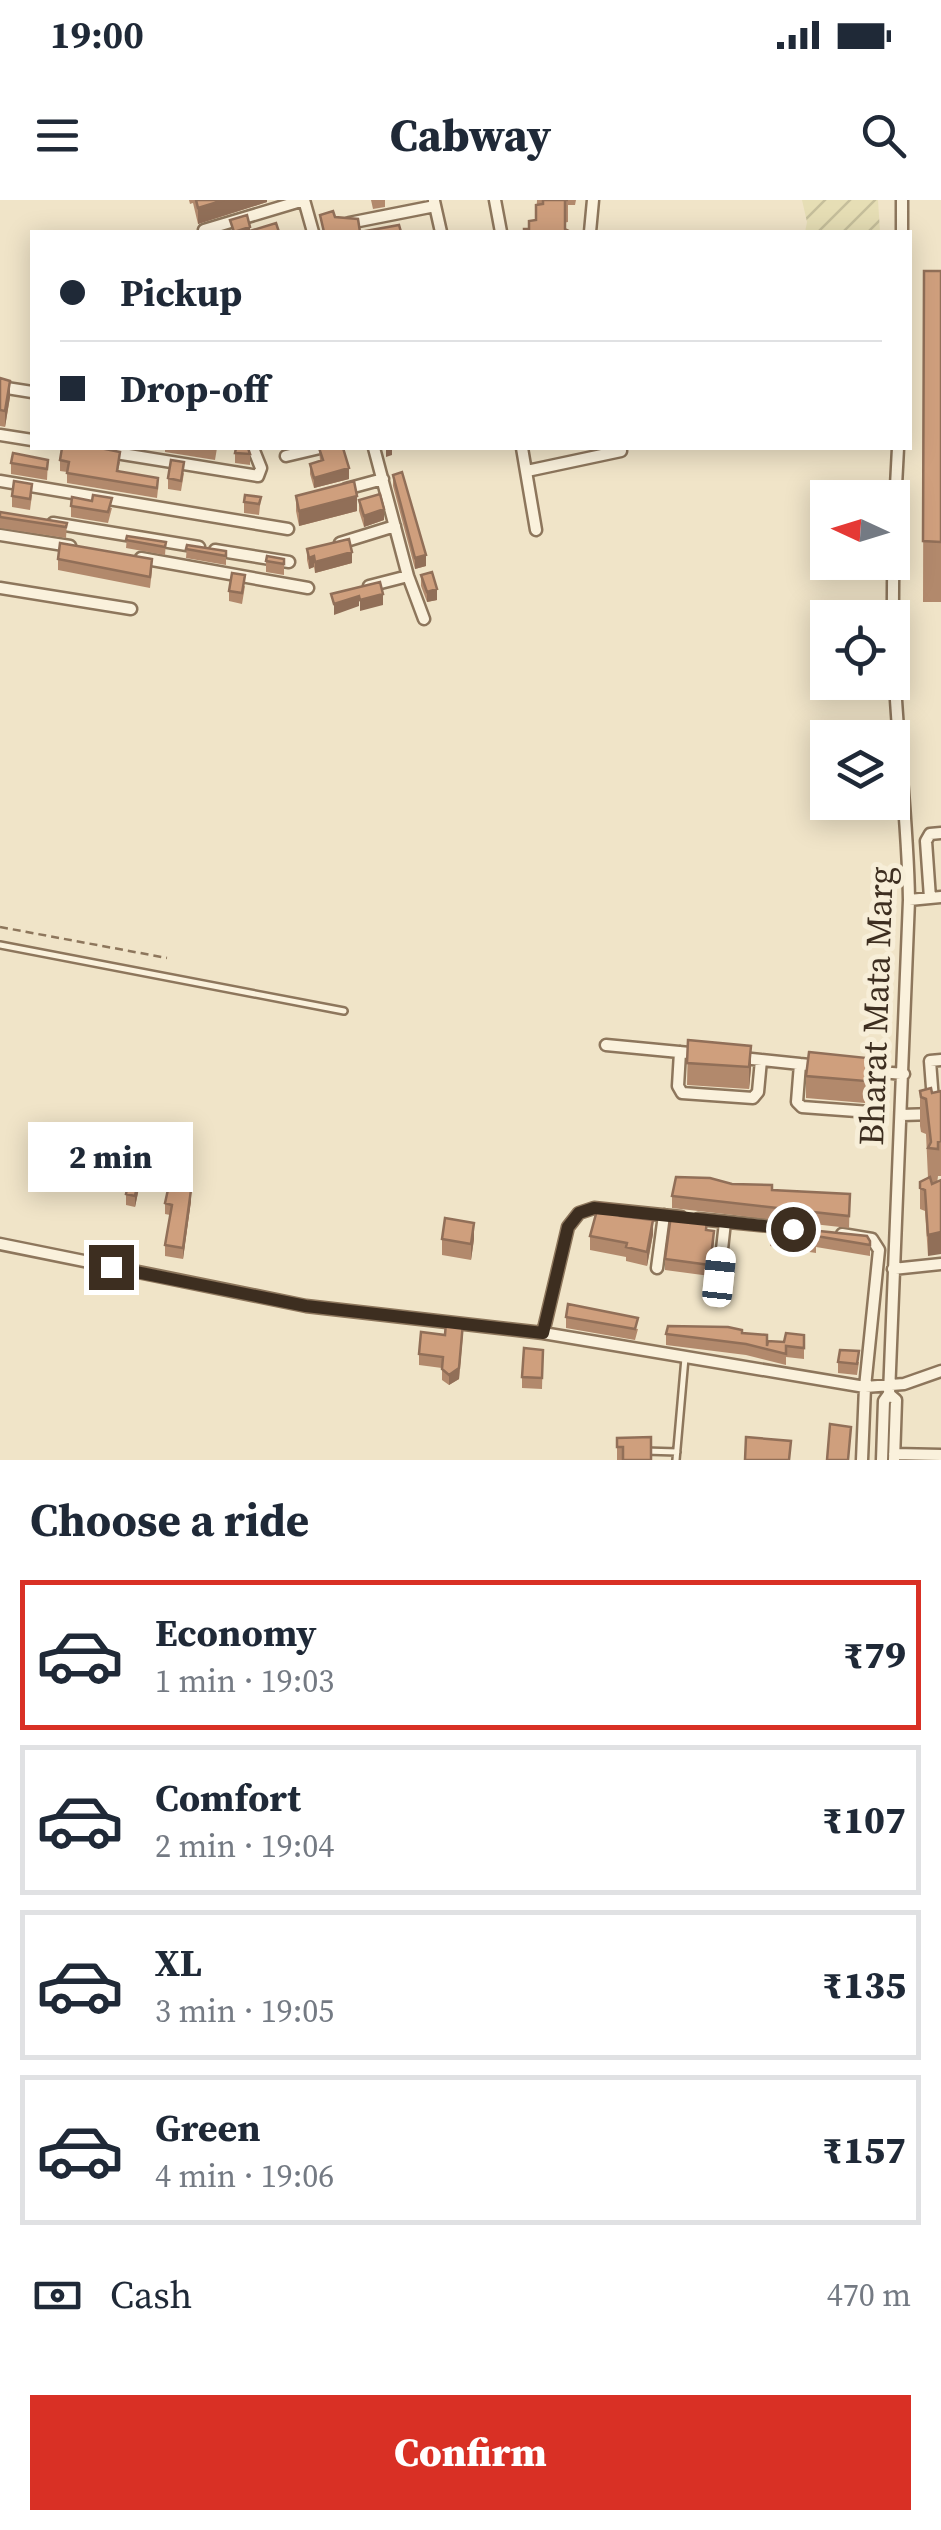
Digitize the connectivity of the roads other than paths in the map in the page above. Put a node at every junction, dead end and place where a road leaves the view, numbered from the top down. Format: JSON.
{"nodes":[{"id":1,"x":304,"y":200,"type":"edge"},
{"id":2,"x":495,"y":200,"type":"edge"},
{"id":3,"x":593,"y":200,"type":"edge"},
{"id":4,"x":902,"y":200,"type":"edge"},
{"id":5,"x":435,"y":203,"type":"edge"},
{"id":6,"x":349,"y":223,"type":"edge"},
{"id":7,"x":204,"y":230,"type":"dead end"},
{"id":8,"x":312,"y":230,"type":"edge"},
{"id":9,"x":441,"y":230,"type":"edge"},
{"id":10,"x":501,"y":230,"type":"edge"},
{"id":11,"x":590,"y":230,"type":"edge"},
{"id":12,"x":902,"y":230,"type":"edge"},
{"id":13,"x":0,"y":387,"type":"edge"},
{"id":14,"x":30,"y":392,"type":"edge"},
{"id":15,"x":0,"y":435,"type":"edge"},
{"id":16,"x":30,"y":440,"type":"edge"},
{"id":17,"x":98,"y":450,"type":"edge"},
{"id":18,"x":254,"y":450,"type":"edge"},
{"id":19,"x":312,"y":450,"type":"edge"},
{"id":20,"x":375,"y":450,"type":"edge"},
{"id":21,"x":522,"y":450,"type":"edge"},
{"id":22,"x":621,"y":450,"type":"edge"},
{"id":23,"x":898,"y":450,"type":"edge"},
{"id":24,"x":286,"y":456,"type":"dead end"},
{"id":25,"x":527,"y":471,"type":"junction"},
{"id":26,"x":382,"y":479,"type":"junction"},
{"id":27,"x":0,"y":481,"type":"edge"},
{"id":28,"x":331,"y":493,"type":"edge"},
{"id":29,"x":38,"y":520,"type":"edge"},
{"id":30,"x":395,"y":526,"type":"junction"},
{"id":31,"x":288,"y":530,"type":"dead end"},
{"id":32,"x":536,"y":530,"type":"dead end"},
{"id":33,"x":0,"y":535,"type":"edge"},
{"id":34,"x":328,"y":547,"type":"edge"},
{"id":35,"x":80,"y":548,"type":"edge"},
{"id":36,"x":136,"y":558,"type":"edge"},
{"id":37,"x":288,"y":562,"type":"edge"},
{"id":38,"x":408,"y":576,"type":"junction"},
{"id":39,"x":0,"y":588,"type":"edge"},
{"id":40,"x":308,"y":588,"type":"dead end"},
{"id":41,"x":358,"y":589,"type":"edge"},
{"id":42,"x":131,"y":609,"type":"dead end"},
{"id":43,"x":424,"y":619,"type":"dead end"},
{"id":44,"x":941,"y":833,"type":"edge"},
{"id":45,"x":936,"y":898,"type":"edge"},
{"id":46,"x":909,"y":900,"type":"junction"},
{"id":47,"x":0,"y":946,"type":"edge"},
{"id":48,"x":344,"y":1011,"type":"dead end"},
{"id":49,"x":606,"y":1046,"type":"dead end"},
{"id":50,"x":680,"y":1052,"type":"junction"},
{"id":51,"x":705,"y":1055,"type":"edge"},
{"id":52,"x":724,"y":1057,"type":"edge"},
{"id":53,"x":761,"y":1060,"type":"junction"},
{"id":54,"x":941,"y":1060,"type":"edge"},
{"id":55,"x":800,"y":1064,"type":"junction"},
{"id":56,"x":826,"y":1067,"type":"edge"},
{"id":57,"x":843,"y":1068,"type":"edge"},
{"id":58,"x":876,"y":1072,"type":"junction"},
{"id":59,"x":904,"y":1074,"type":"junction"},
{"id":60,"x":938,"y":1114,"type":"edge"},
{"id":61,"x":902,"y":1115,"type":"junction"},
{"id":62,"x":664,"y":1216,"type":"junction"},
{"id":63,"x":725,"y":1222,"type":"junction"},
{"id":64,"x":802,"y":1230,"type":"edge"},
{"id":65,"x":822,"y":1232,"type":"edge"},
{"id":66,"x":0,"y":1244,"type":"edge"},
{"id":67,"x":941,"y":1264,"type":"edge"},
{"id":68,"x":657,"y":1268,"type":"dead end"},
{"id":69,"x":893,"y":1269,"type":"junction"},
{"id":70,"x":719,"y":1277,"type":"dead end"},
{"id":71,"x":543,"y":1333,"type":"junction"},
{"id":72,"x":685,"y":1357,"type":"junction"},
{"id":73,"x":941,"y":1371,"type":"edge"},
{"id":74,"x":865,"y":1387,"type":"junction"},
{"id":75,"x":889,"y":1390,"type":"junction"},
{"id":76,"x":638,"y":1450,"type":"edge"},
{"id":77,"x":941,"y":1455,"type":"edge"},
{"id":78,"x":676,"y":1456,"type":"edge"},
{"id":79,"x":894,"y":1457,"type":"edge"},
{"id":80,"x":862,"y":1460,"type":"edge"},
{"id":81,"x":882,"y":1460,"type":"edge"}],
"edges":[{"from":1,"to":7,"type":"street"},
{"from":1,"to":8,"type":"street"},
{"from":2,"to":10,"type":"street"},
{"from":3,"to":11,"type":"street"},
{"from":4,"to":12,"type":"street"},
{"from":5,"to":6,"type":"street"},
{"from":5,"to":9,"type":"street"},
{"from":13,"to":14,"type":"street"},
{"from":15,"to":16,"type":"street"},
{"from":17,"to":18,"type":"street"},
{"from":19,"to":24,"type":"street"},
{"from":20,"to":26,"type":"street"},
{"from":21,"to":25,"type":"street"},
{"from":22,"to":25,"type":"street"},
{"from":23,"to":46,"type":"street","name":"Bharat Mata Marg"},
{"from":25,"to":32,"type":"street"},
{"from":26,"to":28,"type":"street"},
{"from":26,"to":30,"type":"street"},
{"from":27,"to":31,"type":"street"},
{"from":29,"to":37,"type":"street"},
{"from":30,"to":34,"type":"street"},
{"from":30,"to":38,"type":"street"},
{"from":33,"to":35,"type":"street"},
{"from":36,"to":40,"type":"street"},
{"from":38,"to":41,"type":"street"},
{"from":38,"to":43,"type":"street"},
{"from":39,"to":42,"type":"street"},
{"from":44,"to":45,"type":"street"},
{"from":45,"to":46,"type":"street"},
{"from":46,"to":59,"type":"street","name":"Bharat Mata Marg"},
{"from":47,"to":48,"type":"lane"},
{"from":49,"to":50,"type":"street"},
{"from":50,"to":51,"type":"street"},
{"from":50,"to":53,"type":"street"},
{"from":52,"to":53,"type":"street"},
{"from":53,"to":55,"type":"street"},
{"from":54,"to":60,"type":"street"},
{"from":55,"to":56,"type":"street"},
{"from":55,"to":58,"type":"street"},
{"from":57,"to":58,"type":"street"},
{"from":58,"to":59,"type":"street"},
{"from":59,"to":61,"type":"street","name":"Bharat Mata Marg"},
{"from":60,"to":61,"type":"street"},
{"from":61,"to":69,"type":"street","name":"Bharat Mata Marg"},
{"from":62,"to":63,"type":"street"},
{"from":62,"to":68,"type":"street"},
{"from":62,"to":71,"type":"street"},
{"from":63,"to":64,"type":"street"},
{"from":63,"to":70,"type":"street"},
{"from":65,"to":74,"type":"street"},
{"from":66,"to":71,"type":"street"},
{"from":67,"to":69,"type":"street"},
{"from":69,"to":75,"type":"street","name":"Bharat Mata Marg"},
{"from":71,"to":72,"type":"street"},
{"from":72,"to":74,"type":"street"},
{"from":72,"to":78,"type":"lane"},
{"from":73,"to":75,"type":"street"},
{"from":74,"to":75,"type":"street"},
{"from":74,"to":80,"type":"street"},
{"from":75,"to":79,"type":"street"},
{"from":75,"to":81,"type":"street"},
{"from":76,"to":78,"type":"lane"},
{"from":77,"to":79,"type":"street"}]}
